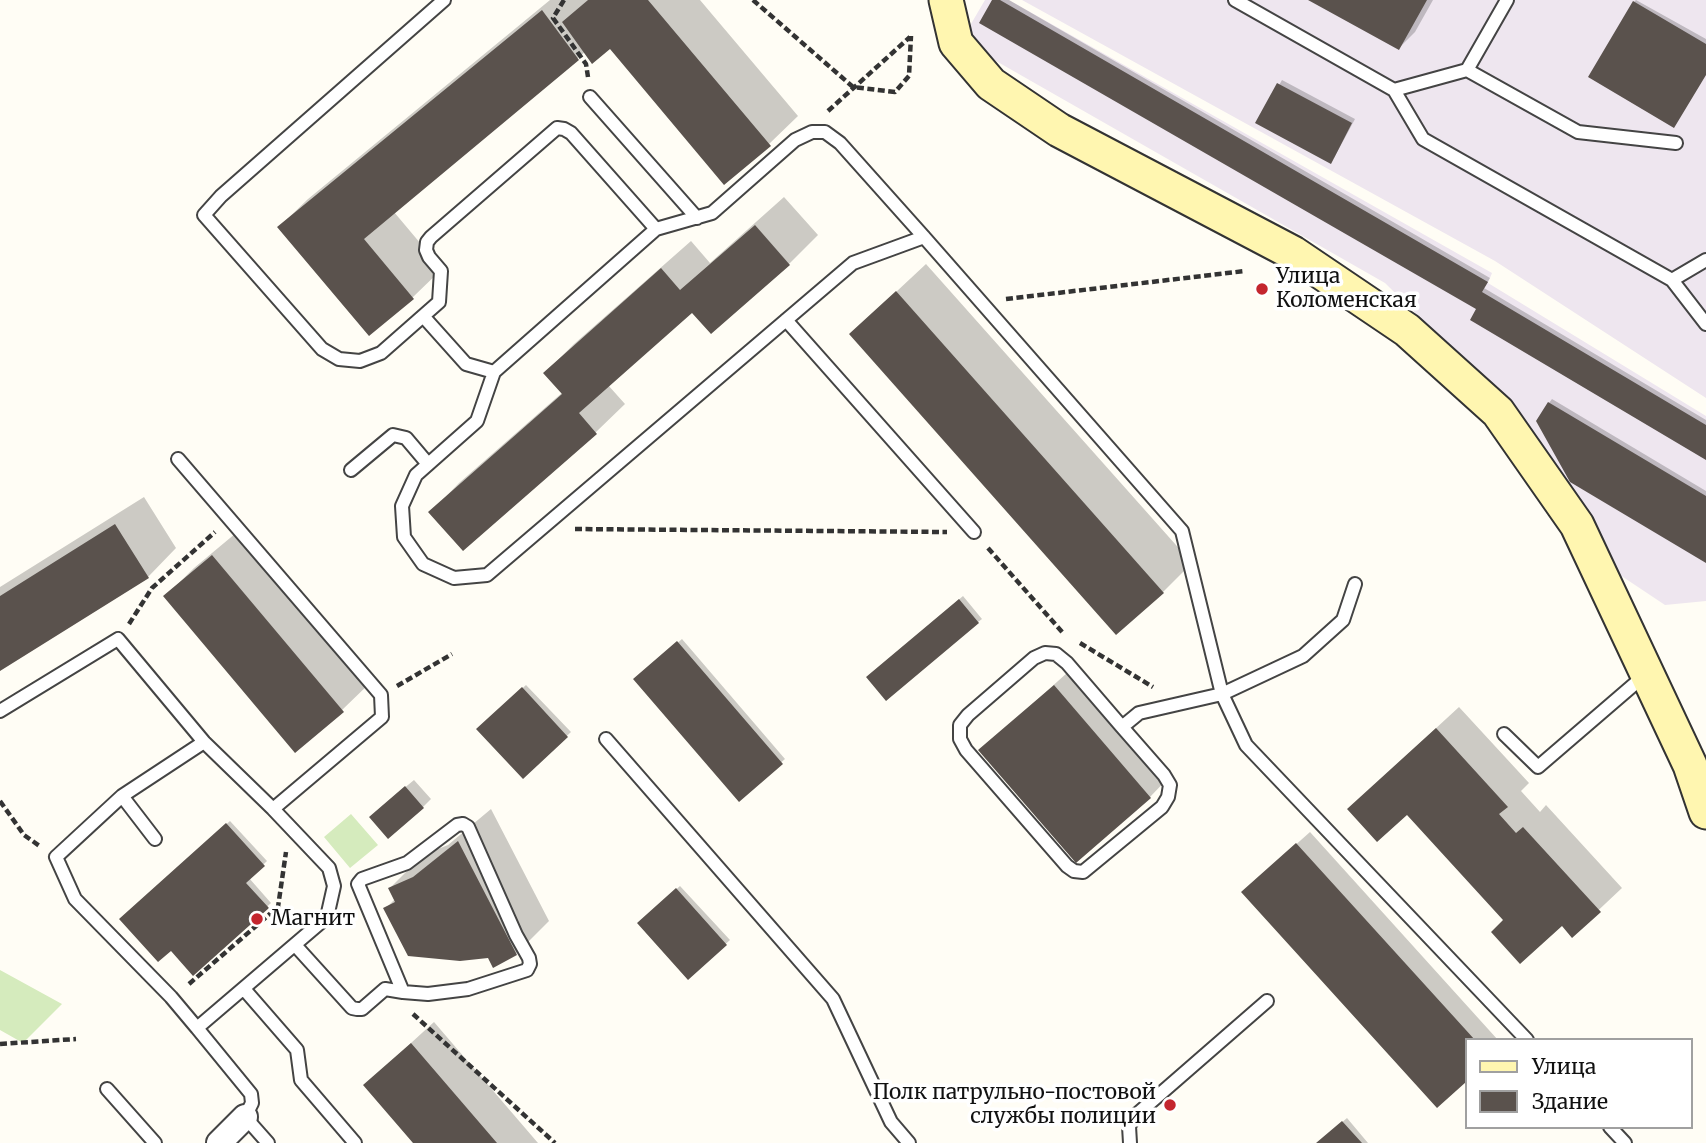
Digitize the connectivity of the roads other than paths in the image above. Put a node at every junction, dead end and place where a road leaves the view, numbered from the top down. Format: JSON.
{"nodes":[{"id":1,"x":444,"y":0,"type":"edge"},
{"id":2,"x":1235,"y":0,"type":"edge"},
{"id":3,"x":1507,"y":0,"type":"edge"},
{"id":4,"x":941,"y":3,"type":"edge"},
{"id":5,"x":1467,"y":70,"type":"junction"},
{"id":6,"x":1394,"y":90,"type":"junction"},
{"id":7,"x":590,"y":97,"type":"road end"},
{"id":8,"x":1676,"y":142,"type":"dead end"},
{"id":9,"x":696,"y":218,"type":"junction"},
{"id":10,"x":656,"y":229,"type":"junction"},
{"id":11,"x":924,"y":237,"type":"junction"},
{"id":12,"x":1706,"y":260,"type":"edge"},
{"id":13,"x":1672,"y":280,"type":"junction"},
{"id":14,"x":423,"y":316,"type":"junction"},
{"id":15,"x":786,"y":320,"type":"junction"},
{"id":16,"x":1706,"y":324,"type":"edge"},
{"id":17,"x":494,"y":372,"type":"junction"},
{"id":18,"x":178,"y":458,"type":"dead end"},
{"id":19,"x":428,"y":464,"type":"junction"},
{"id":20,"x":351,"y":470,"type":"dead end"},
{"id":21,"x":974,"y":532,"type":"road end"},
{"id":22,"x":1355,"y":584,"type":"dead end"},
{"id":23,"x":1646,"y":674,"type":"junction"},
{"id":24,"x":1222,"y":694,"type":"junction"},
{"id":25,"x":0,"y":711,"type":"edge"},
{"id":26,"x":1122,"y":727,"type":"junction"},
{"id":27,"x":1504,"y":734,"type":"dead end"},
{"id":28,"x":606,"y":739,"type":"dead end"},
{"id":29,"x":204,"y":742,"type":"junction"},
{"id":30,"x":122,"y":796,"type":"junction"},
{"id":31,"x":273,"y":809,"type":"junction"},
{"id":32,"x":1706,"y":812,"type":"edge"},
{"id":33,"x":155,"y":839,"type":"dead end"},
{"id":34,"x":295,"y":946,"type":"junction"},
{"id":35,"x":244,"y":989,"type":"junction"},
{"id":36,"x":403,"y":992,"type":"junction"},
{"id":37,"x":1267,"y":1001,"type":"dead end"},
{"id":38,"x":197,"y":1028,"type":"junction"},
{"id":39,"x":1525,"y":1038,"type":"edge"},
{"id":40,"x":107,"y":1089,"type":"dead end"},
{"id":41,"x":245,"y":1117,"type":"junction"},
{"id":42,"x":1612,"y":1129,"type":"edge"},
{"id":43,"x":155,"y":1143,"type":"edge"},
{"id":44,"x":219,"y":1143,"type":"edge"},
{"id":45,"x":268,"y":1143,"type":"edge"},
{"id":46,"x":355,"y":1143,"type":"edge"},
{"id":47,"x":909,"y":1143,"type":"edge"},
{"id":48,"x":1130,"y":1143,"type":"edge"},
{"id":49,"x":1625,"y":1143,"type":"edge"}],
"edges":[{"from":1,"to":14,"type":"lane"},
{"from":2,"to":6,"type":"lane"},
{"from":3,"to":5,"type":"lane"},
{"from":4,"to":23,"type":"main road"},
{"from":5,"to":6,"type":"lane"},
{"from":5,"to":8,"type":"lane"},
{"from":6,"to":13,"type":"lane"},
{"from":7,"to":9,"type":"lane"},
{"from":9,"to":10,"type":"lane"},
{"from":9,"to":11,"type":"lane"},
{"from":10,"to":14,"type":"lane"},
{"from":10,"to":17,"type":"lane"},
{"from":11,"to":15,"type":"lane"},
{"from":11,"to":24,"type":"lane"},
{"from":12,"to":13,"type":"lane"},
{"from":13,"to":16,"type":"lane"},
{"from":14,"to":17,"type":"lane"},
{"from":15,"to":19,"type":"lane"},
{"from":15,"to":21,"type":"lane"},
{"from":17,"to":19,"type":"lane"},
{"from":18,"to":31,"type":"lane"},
{"from":19,"to":20,"type":"lane"},
{"from":22,"to":24,"type":"lane"},
{"from":23,"to":27,"type":"lane"},
{"from":23,"to":32,"type":"main road"},
{"from":24,"to":26,"type":"lane"},
{"from":24,"to":39,"type":"lane"},
{"from":25,"to":29,"type":"lane"},
{"from":26,"to":26,"type":"lane"},
{"from":28,"to":47,"type":"lane"},
{"from":29,"to":30,"type":"lane"},
{"from":29,"to":31,"type":"lane"},
{"from":30,"to":33,"type":"lane"},
{"from":30,"to":38,"type":"lane"},
{"from":31,"to":34,"type":"lane"},
{"from":34,"to":35,"type":"lane"},
{"from":34,"to":36,"type":"lane"},
{"from":35,"to":38,"type":"lane"},
{"from":35,"to":46,"type":"lane"},
{"from":36,"to":36,"type":"lane"},
{"from":37,"to":48,"type":"lane"},
{"from":38,"to":41,"type":"lane"},
{"from":40,"to":43,"type":"lane"},
{"from":41,"to":44,"type":"street"},
{"from":41,"to":45,"type":"lane"},
{"from":42,"to":49,"type":"lane"}]}
